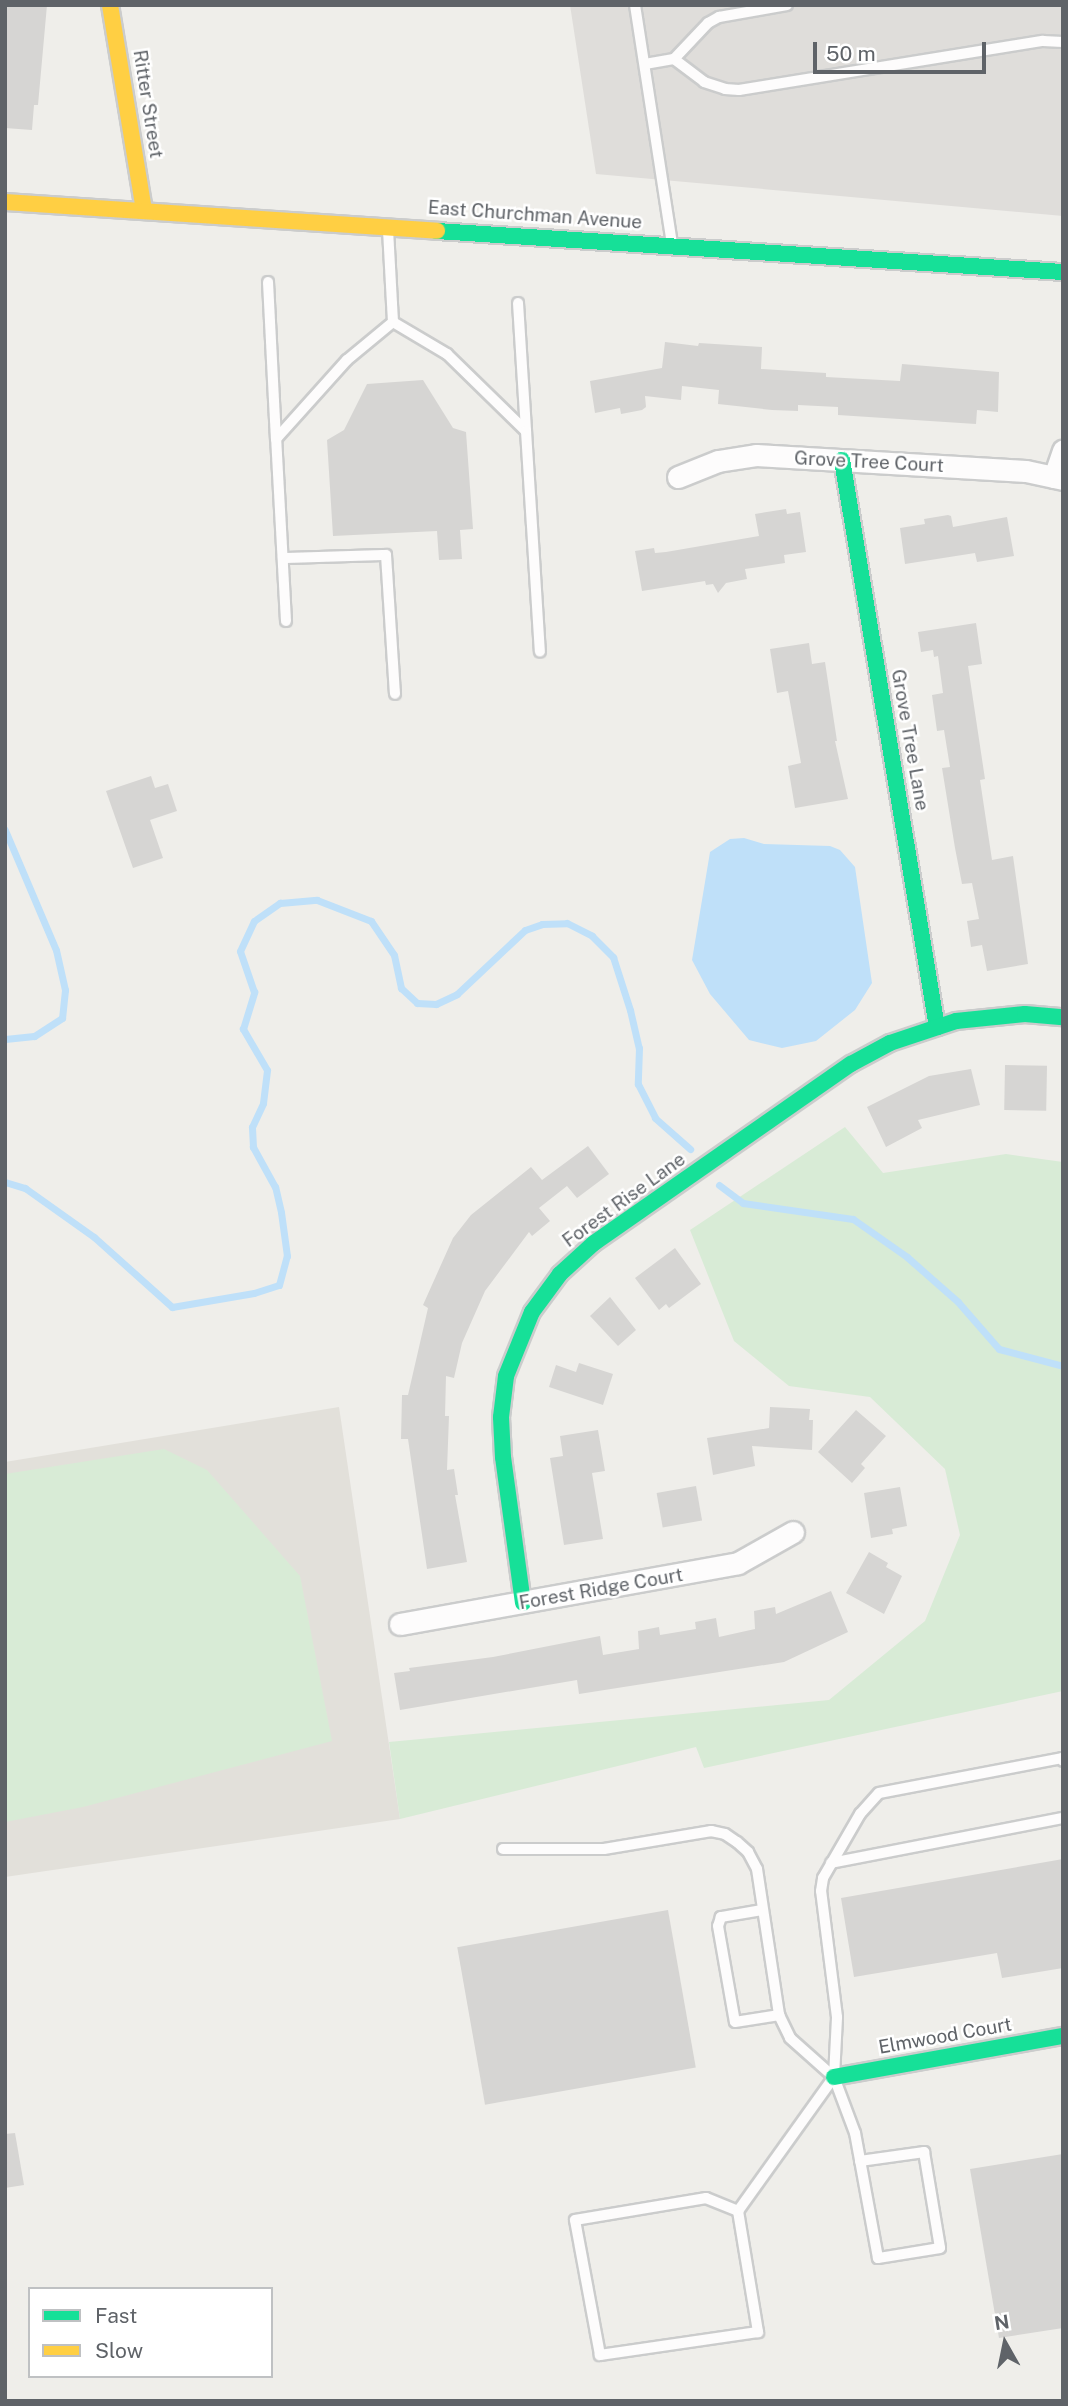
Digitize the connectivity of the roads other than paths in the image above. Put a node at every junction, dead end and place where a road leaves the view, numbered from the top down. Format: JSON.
{"nodes":[{"id":1,"x":110,"y":5,"type":"edge"},
{"id":2,"x":635,"y":5,"type":"edge"},
{"id":3,"x":787,"y":5,"type":"edge"},
{"id":4,"x":1063,"y":42,"type":"edge"},
{"id":5,"x":674,"y":60,"type":"junction"},
{"id":6,"x":645,"y":64,"type":"junction"},
{"id":7,"x":5,"y":202,"type":"edge"},
{"id":8,"x":144,"y":210,"type":"junction"},
{"id":9,"x":388,"y":227,"type":"junction"},
{"id":10,"x":672,"y":246,"type":"junction"},
{"id":11,"x":1063,"y":272,"type":"edge"},
{"id":12,"x":268,"y":282,"type":"dead end"},
{"id":13,"x":518,"y":303,"type":"dead end"},
{"id":14,"x":393,"y":322,"type":"junction"},
{"id":15,"x":526,"y":431,"type":"junction"},
{"id":16,"x":276,"y":439,"type":"junction"},
{"id":17,"x":1063,"y":451,"type":"edge"},
{"id":18,"x":842,"y":460,"type":"junction"},
{"id":19,"x":678,"y":477,"type":"dead end"},
{"id":20,"x":1058,"y":478,"type":"edge"},
{"id":21,"x":283,"y":558,"type":"junction"},
{"id":22,"x":286,"y":621,"type":"dead end"},
{"id":23,"x":540,"y":652,"type":"dead end"},
{"id":24,"x":395,"y":694,"type":"dead end"},
{"id":25,"x":1063,"y":1017,"type":"edge"},
{"id":26,"x":937,"y":1027,"type":"junction"},
{"id":27,"x":793,"y":1532,"type":"dead end"},
{"id":28,"x":523,"y":1603,"type":"junction"},
{"id":29,"x":400,"y":1624,"type":"dead end"},
{"id":30,"x":1063,"y":1761,"type":"edge"},
{"id":31,"x":1063,"y":1818,"type":"edge"},
{"id":32,"x":503,"y":1849,"type":"dead end"},
{"id":33,"x":831,"y":1863,"type":"junction"},
{"id":34,"x":762,"y":1910,"type":"junction"},
{"id":35,"x":779,"y":2015,"type":"junction"},
{"id":36,"x":1063,"y":2036,"type":"edge"},
{"id":37,"x":834,"y":2077,"type":"junction"},
{"id":38,"x":860,"y":2161,"type":"junction"},
{"id":39,"x":738,"y":2211,"type":"junction"}],
"edges":[{"from":1,"to":8,"type":"street","name":"Ritter Street"},
{"from":2,"to":6,"type":"lane"},
{"from":3,"to":5,"type":"lane"},
{"from":4,"to":5,"type":"lane"},
{"from":5,"to":6,"type":"lane"},
{"from":6,"to":10,"type":"lane"},
{"from":7,"to":8,"type":"street","name":"East Churchman Avenue"},
{"from":8,"to":9,"type":"street","name":"East Churchman Avenue"},
{"from":9,"to":10,"type":"street","name":"East Churchman Avenue"},
{"from":9,"to":14,"type":"lane"},
{"from":10,"to":11,"type":"street","name":"East Churchman Avenue"},
{"from":12,"to":16,"type":"lane"},
{"from":13,"to":15,"type":"lane"},
{"from":14,"to":15,"type":"lane"},
{"from":14,"to":16,"type":"lane"},
{"from":15,"to":23,"type":"lane"},
{"from":16,"to":21,"type":"lane"},
{"from":17,"to":20,"type":"street"},
{"from":18,"to":19,"type":"street","name":"Grove Tree Court"},
{"from":18,"to":20,"type":"street","name":"Grove Tree Court"},
{"from":18,"to":26,"type":"street","name":"Grove Tree Lane"},
{"from":21,"to":22,"type":"lane"},
{"from":21,"to":24,"type":"lane"},
{"from":25,"to":26,"type":"street","name":"Forest Rise Lane"},
{"from":26,"to":28,"type":"street","name":"Forest Rise Lane"},
{"from":27,"to":28,"type":"street","name":"Forest Ridge Court"},
{"from":28,"to":29,"type":"street","name":"Forest Ridge Court"},
{"from":30,"to":33,"type":"lane"},
{"from":31,"to":33,"type":"lane"},
{"from":32,"to":34,"type":"lane"},
{"from":33,"to":37,"type":"lane"},
{"from":34,"to":35,"type":"lane"},
{"from":34,"to":35,"type":"lane"},
{"from":35,"to":37,"type":"lane"},
{"from":36,"to":37,"type":"street","name":"Elmwood Court"},
{"from":37,"to":38,"type":"lane"},
{"from":37,"to":39,"type":"lane"},
{"from":38,"to":38,"type":"lane"},
{"from":39,"to":39,"type":"lane"}]}
